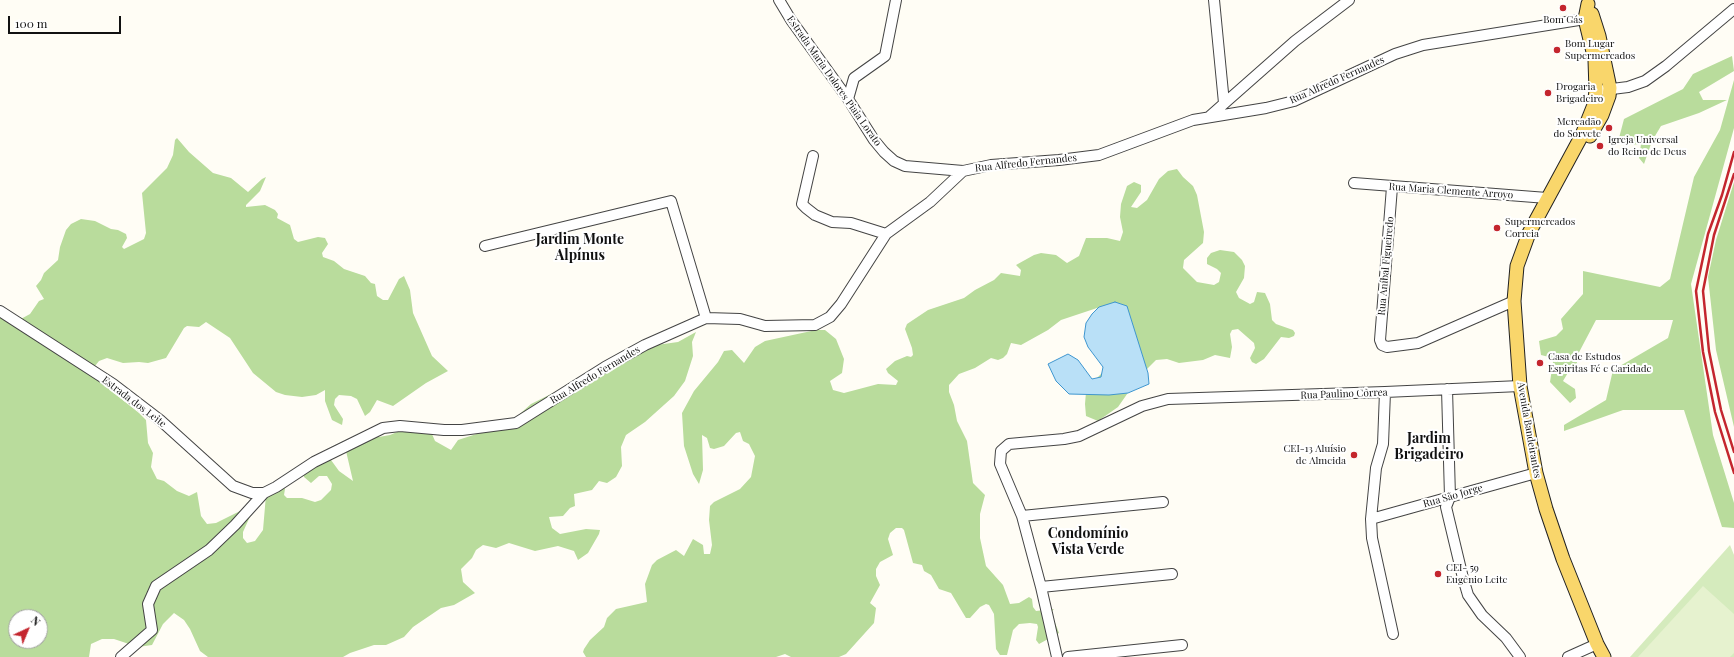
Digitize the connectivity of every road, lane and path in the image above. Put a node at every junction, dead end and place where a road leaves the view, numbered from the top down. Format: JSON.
{"nodes":[{"id":1,"x":779,"y":0,"type":"edge"},
{"id":2,"x":896,"y":0,"type":"edge"},
{"id":3,"x":1214,"y":0,"type":"edge"},
{"id":4,"x":1349,"y":0,"type":"edge"},
{"id":5,"x":1587,"y":2,"type":"edge"},
{"id":6,"x":1734,"y":9,"type":"edge"},
{"id":7,"x":1585,"y":19,"type":"junction"},
{"id":8,"x":1610,"y":88,"type":"junction"},
{"id":9,"x":1596,"y":92,"type":"junction"},
{"id":10,"x":848,"y":99,"type":"junction"},
{"id":11,"x":1224,"y":103,"type":"junction"},
{"id":12,"x":1210,"y":116,"type":"junction"},
{"id":13,"x":813,"y":156,"type":"dead end"},
{"id":14,"x":963,"y":171,"type":"junction"},
{"id":15,"x":1354,"y":183,"type":"dead end"},
{"id":16,"x":1392,"y":187,"type":"junction"},
{"id":17,"x":1547,"y":198,"type":"junction"},
{"id":18,"x":886,"y":234,"type":"junction"},
{"id":19,"x":485,"y":246,"type":"dead end"},
{"id":20,"x":1514,"y":300,"type":"junction"},
{"id":21,"x":0,"y":311,"type":"edge"},
{"id":22,"x":706,"y":318,"type":"junction"},
{"id":23,"x":1520,"y":386,"type":"junction"},
{"id":24,"x":1447,"y":389,"type":"junction"},
{"id":25,"x":1385,"y":392,"type":"junction"},
{"id":26,"x":1536,"y":473,"type":"junction"},
{"id":27,"x":264,"y":493,"type":"junction"},
{"id":28,"x":1450,"y":497,"type":"junction"},
{"id":29,"x":1163,"y":502,"type":"dead end"},
{"id":30,"x":1022,"y":516,"type":"junction"},
{"id":31,"x":1371,"y":519,"type":"junction"},
{"id":32,"x":1172,"y":574,"type":"dead end"},
{"id":33,"x":1041,"y":587,"type":"junction"},
{"id":34,"x":1393,"y":634,"type":"dead end"},
{"id":35,"x":1597,"y":644,"type":"junction"},
{"id":36,"x":1182,"y":645,"type":"dead end"},
{"id":37,"x":121,"y":657,"type":"edge"},
{"id":38,"x":1057,"y":657,"type":"edge"},
{"id":39,"x":1068,"y":657,"type":"edge"},
{"id":40,"x":1520,"y":657,"type":"edge"},
{"id":41,"x":1568,"y":657,"type":"edge"},
{"id":42,"x":1604,"y":657,"type":"edge"}],
"edges":[{"from":1,"to":10,"type":"street","name":"Estrada Maria Dolores Piaia Lorato"},
{"from":2,"to":10,"type":"street"},
{"from":3,"to":11,"type":"street"},
{"from":4,"to":11,"type":"street"},
{"from":5,"to":7,"type":"main road","name":"Avenida Bandeirantes"},
{"from":5,"to":8,"type":"main road","name":"Avenida Bandeirantes"},
{"from":6,"to":8,"type":"street"},
{"from":7,"to":9,"type":"main road","name":"Avenida Bandeirantes"},
{"from":7,"to":12,"type":"street","name":"Rua Alfredo Fernandes"},
{"from":8,"to":9,"type":"street"},
{"from":8,"to":17,"type":"main road","name":"Avenida Bandeirantes"},
{"from":9,"to":17,"type":"main road","name":"Avenida Bandeirantes"},
{"from":10,"to":14,"type":"street","name":"Estrada Maria Dolores Piaia Lorato"},
{"from":11,"to":12,"type":"street"},
{"from":12,"to":14,"type":"street","name":"Rua Alfredo Fernandes"},
{"from":13,"to":18,"type":"street"},
{"from":14,"to":18,"type":"street","name":"Rua Alfredo Fernandes"},
{"from":15,"to":16,"type":"street","name":"Rua Maria Clemente Arroyo"},
{"from":16,"to":17,"type":"street","name":"Rua Maria Clemente Arroyo"},
{"from":16,"to":20,"type":"street","name":"Rua Aníbal Figueiredo"},
{"from":17,"to":20,"type":"main road","name":"Avenida Bandeirantes"},
{"from":18,"to":22,"type":"street","name":"Rua Alfredo Fernandes"},
{"from":19,"to":22,"type":"street"},
{"from":20,"to":23,"type":"main road","name":"Avenida Bandeirantes"},
{"from":21,"to":27,"type":"street","name":"Estrada dos Leite"},
{"from":22,"to":27,"type":"street","name":"Rua Alfredo Fernandes"},
{"from":23,"to":24,"type":"street","name":"Rua Paulino Côrrea"},
{"from":23,"to":26,"type":"main road","name":"Avenida Bandeirantes"},
{"from":24,"to":25,"type":"street","name":"Rua Paulino Côrrea"},
{"from":24,"to":28,"type":"street"},
{"from":25,"to":30,"type":"street","name":"Rua Paulino Côrrea"},
{"from":25,"to":31,"type":"street"},
{"from":26,"to":28,"type":"street","name":"Rua São Jorge"},
{"from":26,"to":35,"type":"main road","name":"Avenida Bandeirantes"},
{"from":27,"to":37,"type":"street","name":"Rua Alfredo Fernandes"},
{"from":28,"to":31,"type":"street","name":"Rua São Jorge"},
{"from":28,"to":40,"type":"street"},
{"from":29,"to":30,"type":"street"},
{"from":30,"to":33,"type":"street","name":"Rua Paulino Côrrea"},
{"from":31,"to":34,"type":"street"},
{"from":32,"to":33,"type":"street"},
{"from":33,"to":38,"type":"street","name":"Rua Paulino Côrrea"},
{"from":35,"to":41,"type":"street"},
{"from":35,"to":42,"type":"main road","name":"Avenida Bandeirantes"},
{"from":36,"to":39,"type":"street"}]}
